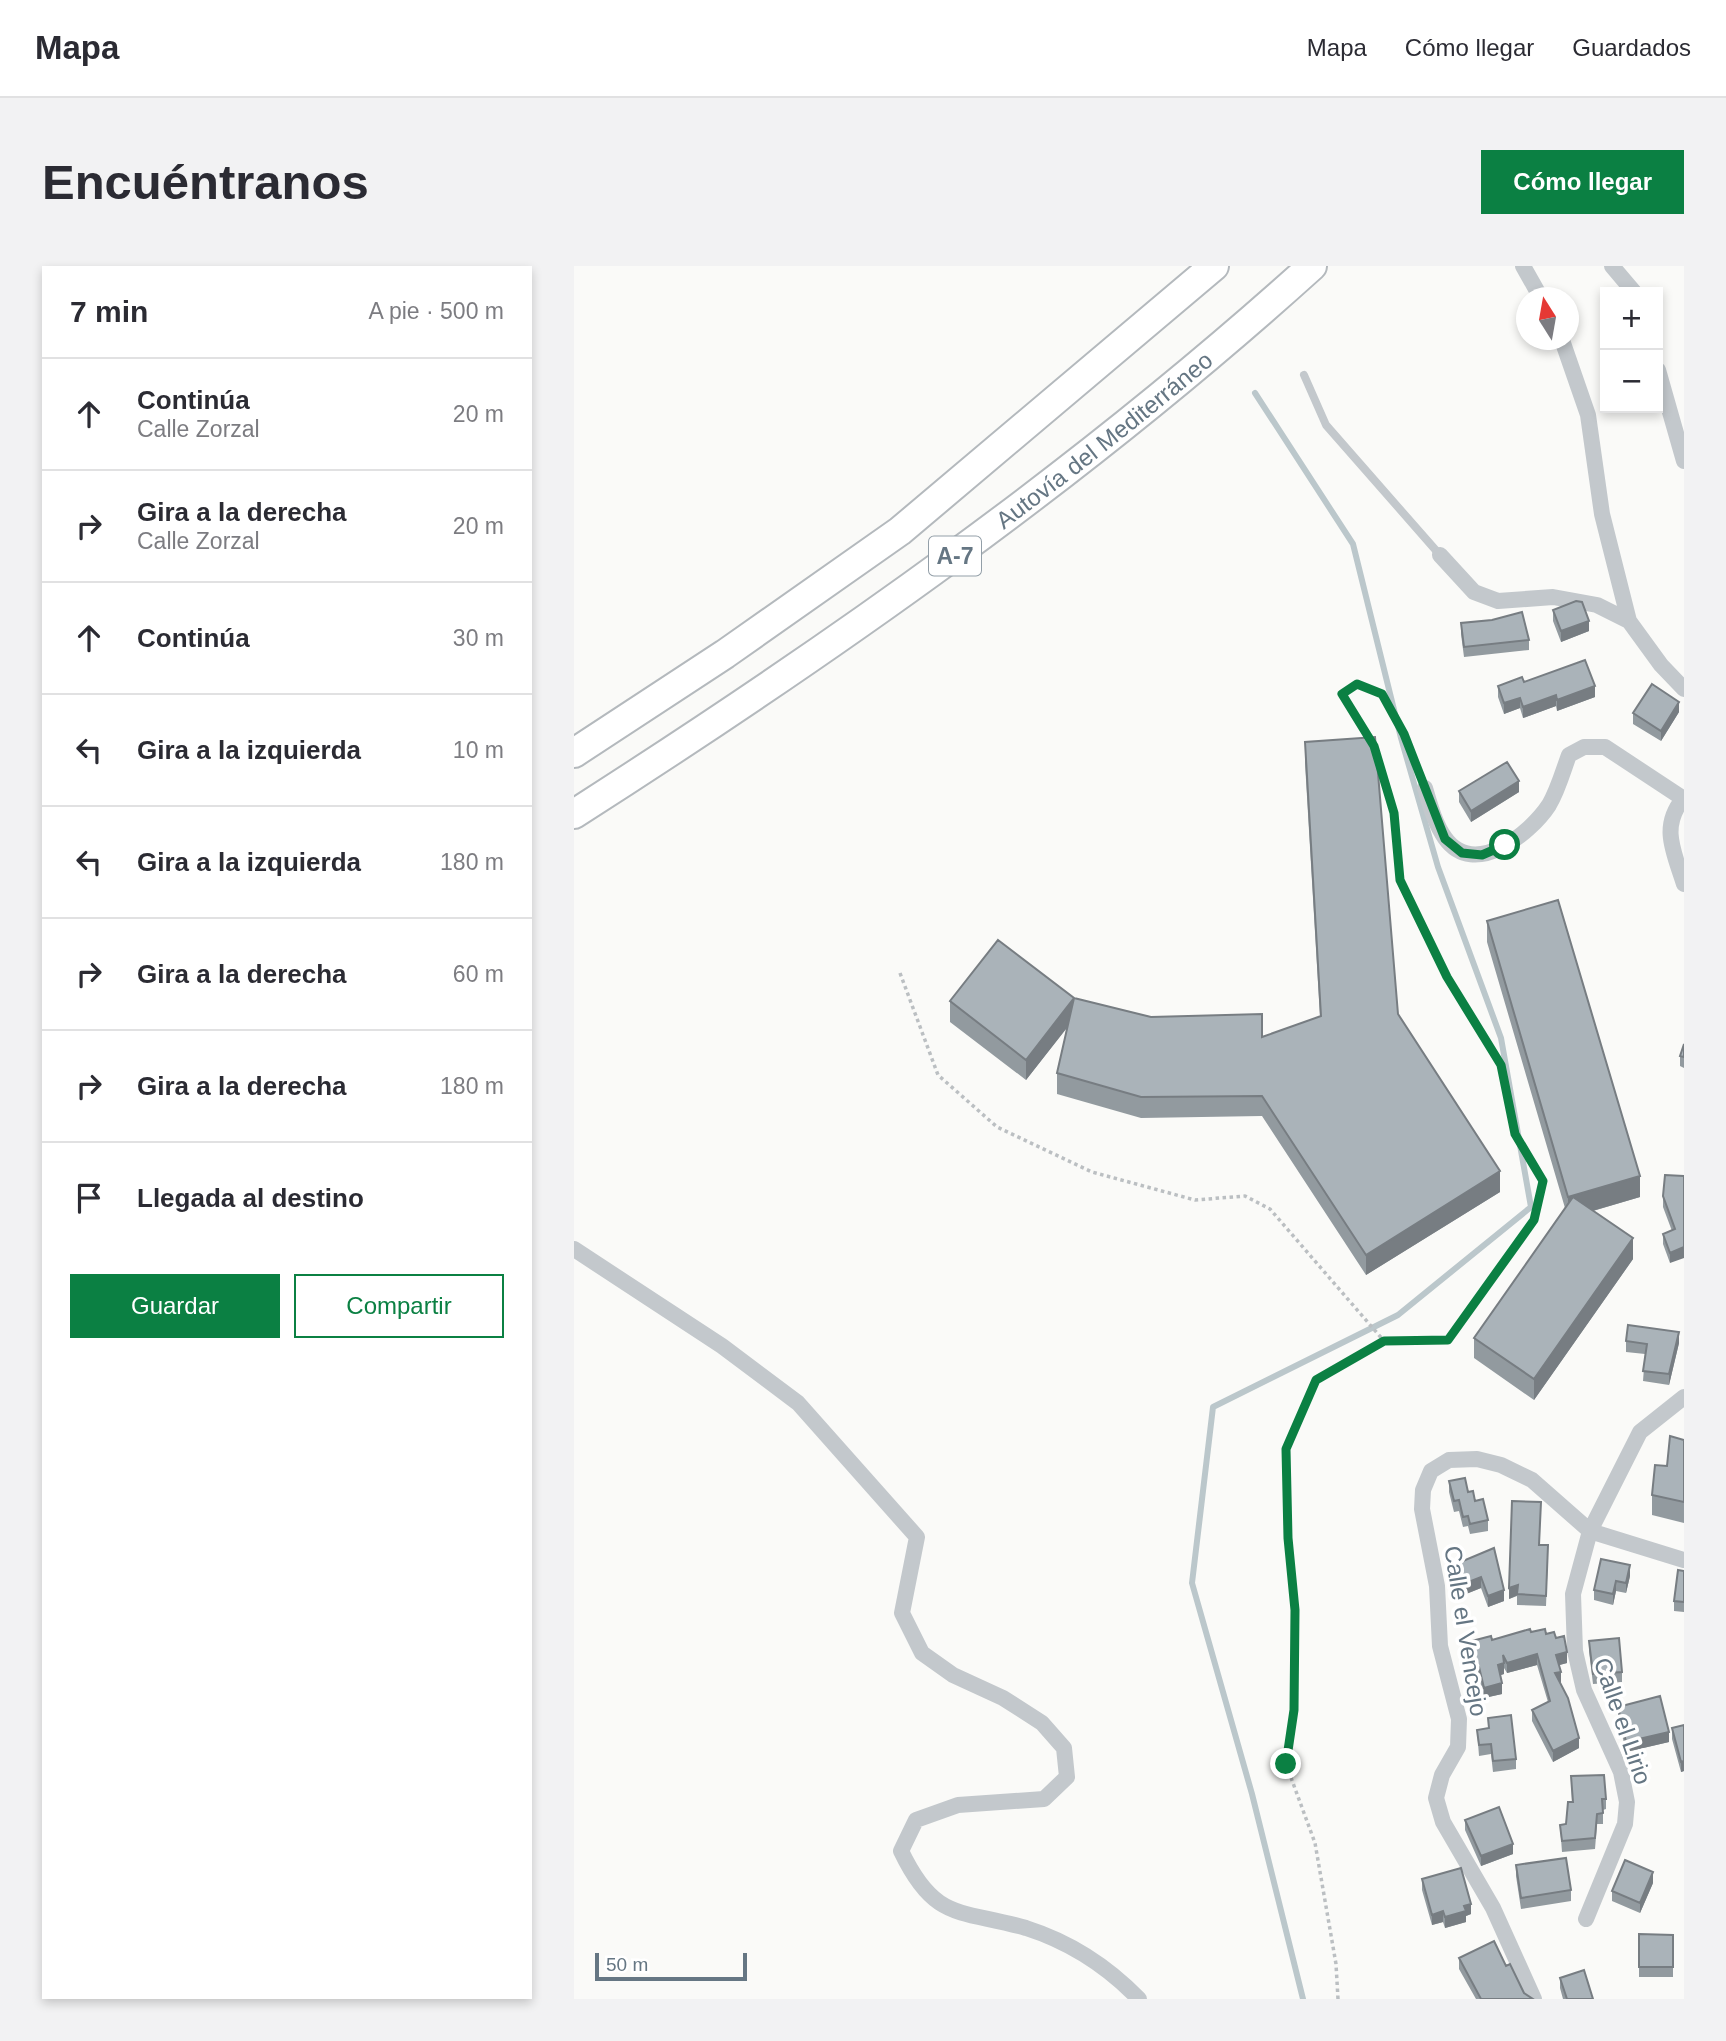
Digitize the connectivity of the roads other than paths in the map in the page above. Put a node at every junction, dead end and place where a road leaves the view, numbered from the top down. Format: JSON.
{"nodes":[{"id":1,"x":1214,"y":266,"type":"edge"},
{"id":2,"x":1312,"y":266,"type":"edge"},
{"id":3,"x":1523,"y":266,"type":"edge"},
{"id":4,"x":1612,"y":266,"type":"edge"},
{"id":5,"x":1535,"y":287,"type":"edge"},
{"id":6,"x":1630,"y":287,"type":"edge"},
{"id":7,"x":1565,"y":350,"type":"edge"},
{"id":8,"x":1304,"y":375,"type":"dead end"},
{"id":9,"x":1663,"y":388,"type":"edge"},
{"id":10,"x":1684,"y":461,"type":"edge"},
{"id":11,"x":1440,"y":555,"type":"joint"},
{"id":12,"x":1629,"y":621,"type":"junction"},
{"id":13,"x":1684,"y":689,"type":"edge"},
{"id":14,"x":574,"y":753,"type":"edge"},
{"id":15,"x":1425,"y":788,"type":"road end"},
{"id":16,"x":1684,"y":799,"type":"edge"},
{"id":17,"x":574,"y":814,"type":"edge"},
{"id":18,"x":1684,"y":884,"type":"edge"},
{"id":19,"x":574,"y":1249,"type":"edge"},
{"id":20,"x":1684,"y":1397,"type":"edge"},
{"id":21,"x":1590,"y":1531,"type":"junction"},
{"id":22,"x":1684,"y":1560,"type":"edge"},
{"id":23,"x":1586,"y":1919,"type":"dead end"},
{"id":24,"x":1139,"y":1999,"type":"edge"},
{"id":25,"x":1534,"y":1999,"type":"edge"}],
"edges":[{"from":1,"to":14,"type":"highway","number":"A-7"},
{"from":2,"to":17,"type":"highway","name":"Autovía del Mediterráneo","number":"A-7"},
{"from":3,"to":5,"type":"street"},
{"from":4,"to":6,"type":"street"},
{"from":7,"to":12,"type":"street"},
{"from":8,"to":11,"type":"lane"},
{"from":9,"to":10,"type":"street"},
{"from":11,"to":12,"type":"street"},
{"from":12,"to":13,"type":"street"},
{"from":15,"to":16,"type":"street"},
{"from":16,"to":18,"type":"street"},
{"from":19,"to":24,"type":"street"},
{"from":20,"to":21,"type":"street","name":"Calle el Lirio"},
{"from":21,"to":22,"type":"street"},
{"from":21,"to":23,"type":"street","name":"Calle el Lirio"},
{"from":21,"to":25,"type":"street","name":"Calle el Vencejo"}]}
